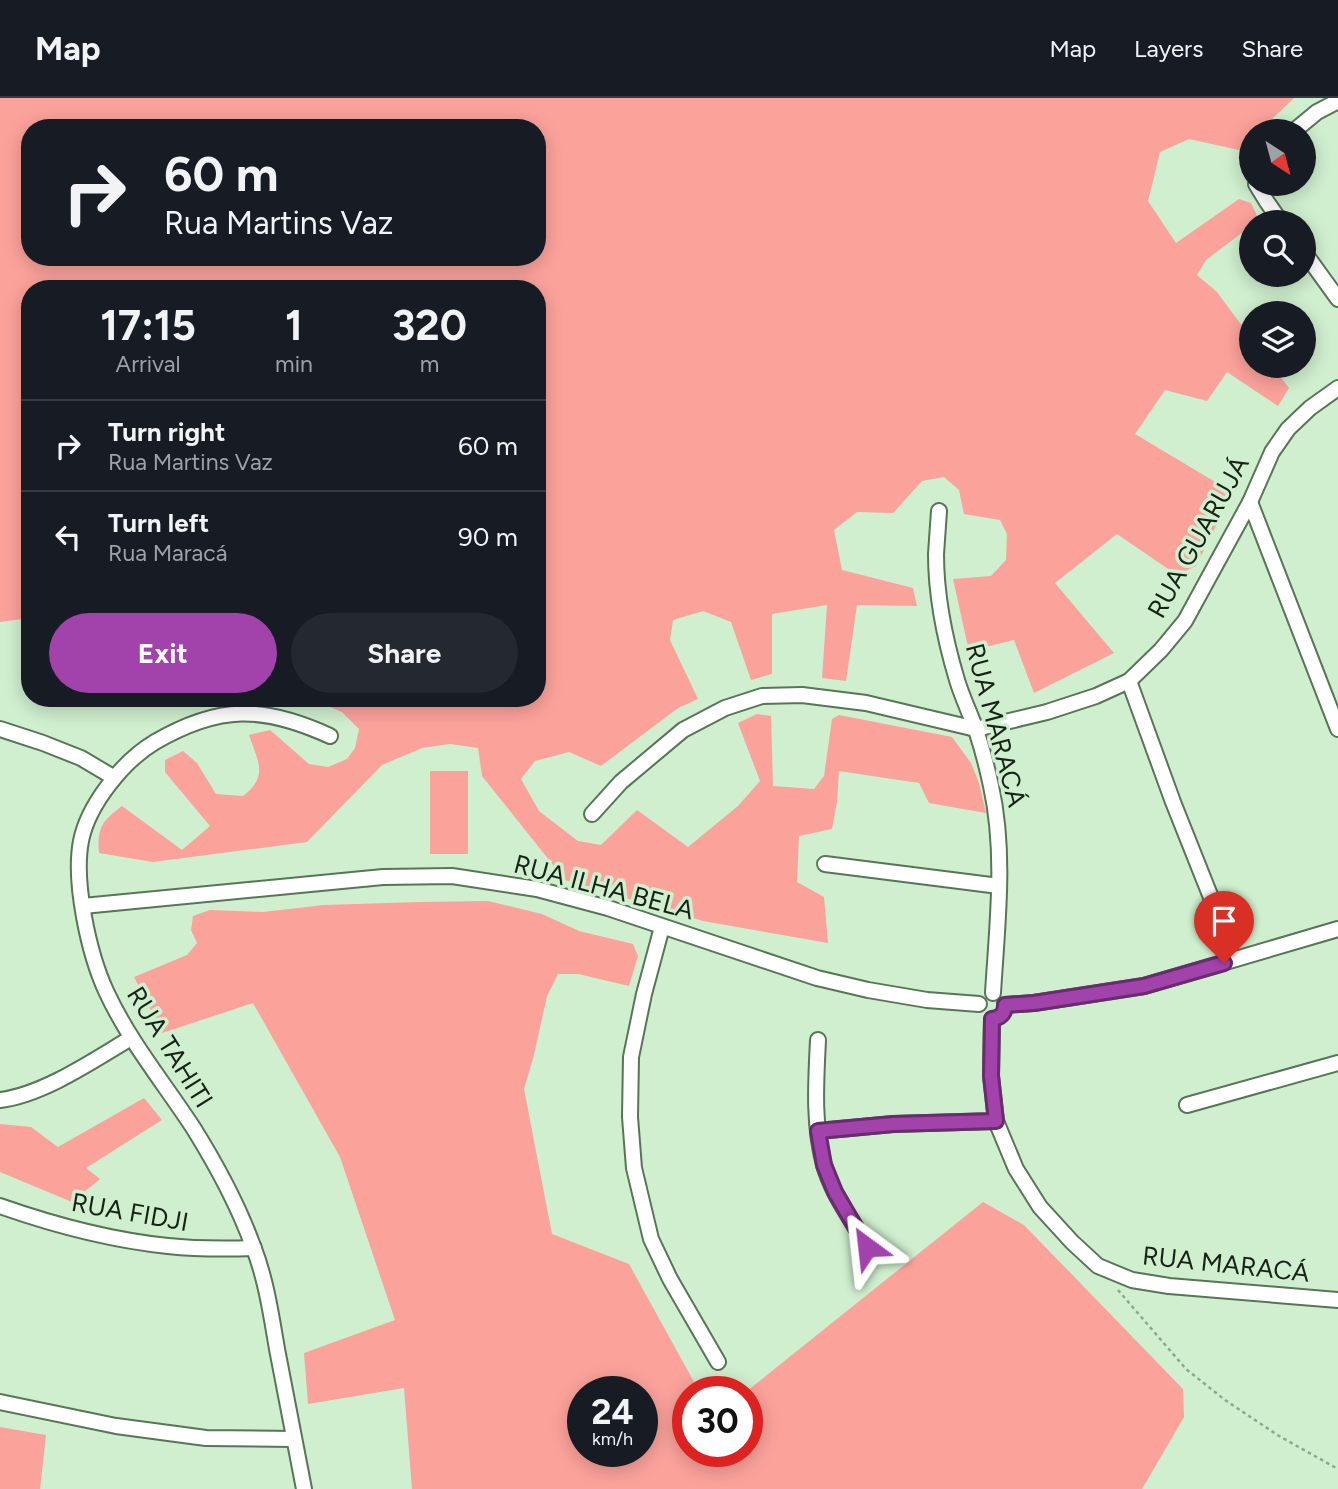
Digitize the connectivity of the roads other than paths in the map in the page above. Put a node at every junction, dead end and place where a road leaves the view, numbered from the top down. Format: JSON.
{"nodes":[{"id":1,"x":1338,"y":101,"type":"edge"},
{"id":2,"x":1309,"y":119,"type":"edge"},
{"id":3,"x":1316,"y":269,"type":"edge"},
{"id":4,"x":1338,"y":299,"type":"edge"},
{"id":5,"x":1338,"y":388,"type":"edge"},
{"id":6,"x":1250,"y":502,"type":"junction"},
{"id":7,"x":939,"y":511,"type":"dead end"},
{"id":8,"x":1129,"y":681,"type":"junction"},
{"id":9,"x":0,"y":729,"type":"edge"},
{"id":10,"x":976,"y":729,"type":"junction"},
{"id":11,"x":1338,"y":729,"type":"edge"},
{"id":12,"x":330,"y":736,"type":"dead end"},
{"id":13,"x":114,"y":777,"type":"junction"},
{"id":14,"x":592,"y":814,"type":"dead end"},
{"id":15,"x":825,"y":864,"type":"dead end"},
{"id":16,"x":999,"y":886,"type":"junction"},
{"id":17,"x":1214,"y":905,"type":"dead end"},
{"id":18,"x":83,"y":906,"type":"junction"},
{"id":19,"x":663,"y":927,"type":"junction"},
{"id":20,"x":1338,"y":929,"type":"edge"},
{"id":21,"x":993,"y":993,"type":"junction"},
{"id":22,"x":979,"y":1004,"type":"junction"},
{"id":23,"x":1005,"y":1005,"type":"junction"},
{"id":24,"x":992,"y":1019,"type":"junction"},
{"id":25,"x":131,"y":1038,"type":"junction"},
{"id":26,"x":818,"y":1040,"type":"dead end"},
{"id":27,"x":1338,"y":1063,"type":"edge"},
{"id":28,"x":0,"y":1100,"type":"edge"},
{"id":29,"x":1187,"y":1105,"type":"dead end"},
{"id":30,"x":996,"y":1121,"type":"junction"},
{"id":31,"x":818,"y":1131,"type":"junction"},
{"id":32,"x":0,"y":1206,"type":"edge"},
{"id":33,"x":867,"y":1247,"type":"dead end"},
{"id":34,"x":254,"y":1248,"type":"junction"},
{"id":35,"x":1338,"y":1300,"type":"edge"},
{"id":36,"x":718,"y":1362,"type":"dead end"},
{"id":37,"x":0,"y":1402,"type":"edge"},
{"id":38,"x":294,"y":1438,"type":"junction"},
{"id":39,"x":304,"y":1489,"type":"edge"}],
"edges":[{"from":1,"to":2,"type":"street"},
{"from":3,"to":4,"type":"street"},
{"from":5,"to":6,"type":"street","name":"RUA GUARUJÁ"},
{"from":6,"to":8,"type":"street","name":"RUA GUARUJÁ"},
{"from":6,"to":11,"type":"street"},
{"from":7,"to":10,"type":"street","name":"RUA MARACÁ"},
{"from":8,"to":10,"type":"street","name":"RUA GUARUJÁ"},
{"from":8,"to":17,"type":"street"},
{"from":9,"to":13,"type":"street"},
{"from":10,"to":14,"type":"street","name":"RUA GUARUJÁ"},
{"from":10,"to":16,"type":"street","name":"RUA MARACÁ"},
{"from":12,"to":13,"type":"street","name":"RUA TAHITI"},
{"from":13,"to":18,"type":"street","name":"RUA TAHITI"},
{"from":15,"to":16,"type":"street"},
{"from":16,"to":21,"type":"street","name":"RUA MARACÁ"},
{"from":18,"to":19,"type":"street","name":"RUA ILHA BELA"},
{"from":18,"to":25,"type":"street","name":"RUA TAHITI"},
{"from":19,"to":22,"type":"street","name":"RUA ILHA BELA"},
{"from":19,"to":36,"type":"street"},
{"from":20,"to":23,"type":"street"},
{"from":21,"to":22,"type":"street"},
{"from":21,"to":23,"type":"street"},
{"from":22,"to":24,"type":"street"},
{"from":23,"to":24,"type":"street"},
{"from":24,"to":30,"type":"street","name":"RUA MARACÁ"},
{"from":25,"to":28,"type":"street"},
{"from":25,"to":34,"type":"street","name":"RUA TAHITI"},
{"from":26,"to":31,"type":"street"},
{"from":27,"to":29,"type":"street"},
{"from":30,"to":31,"type":"street"},
{"from":30,"to":35,"type":"street","name":"RUA MARACÁ"},
{"from":31,"to":33,"type":"street"},
{"from":32,"to":34,"type":"street","name":"RUA FIDJI"},
{"from":34,"to":38,"type":"street","name":"RUA TAHITI"},
{"from":37,"to":38,"type":"street"},
{"from":38,"to":39,"type":"street","name":"RUA TAHITI"}]}
